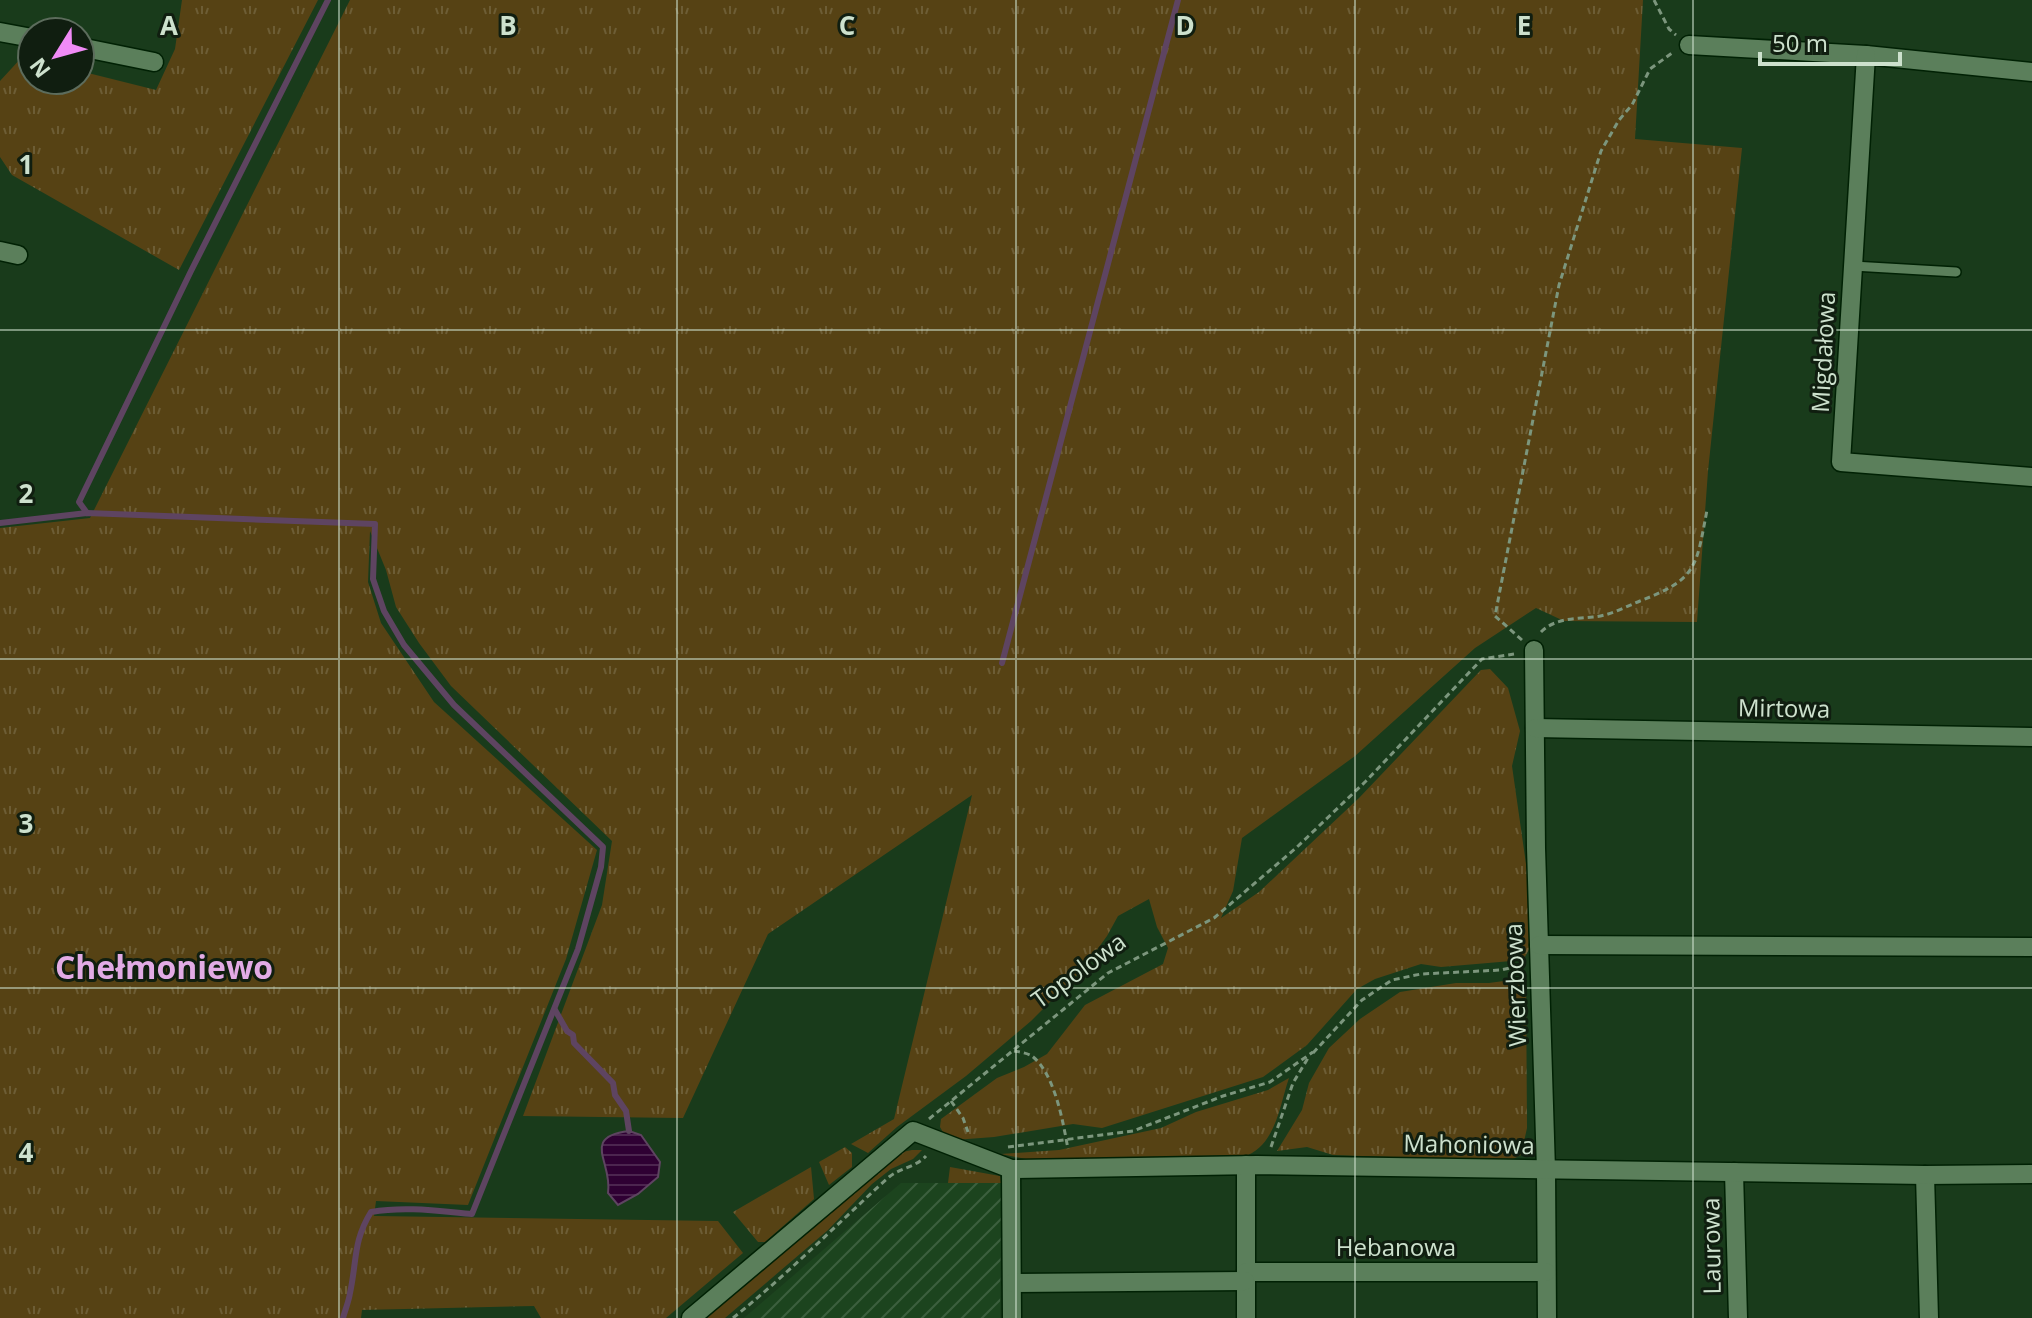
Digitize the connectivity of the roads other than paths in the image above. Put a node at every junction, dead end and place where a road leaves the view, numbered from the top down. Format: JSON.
{"nodes":[{"id":1,"x":1689,"y":45,"type":"road end"},
{"id":2,"x":96,"y":50,"type":"edge"},
{"id":3,"x":1866,"y":55,"type":"junction"},
{"id":4,"x":154,"y":62,"type":"dead end"},
{"id":5,"x":2032,"y":72,"type":"edge"},
{"id":6,"x":1853,"y":266,"type":"junction"},
{"id":7,"x":1956,"y":272,"type":"dead end"},
{"id":8,"x":2032,"y":477,"type":"edge"},
{"id":9,"x":1534,"y":650,"type":"road end"},
{"id":10,"x":1535,"y":728,"type":"junction"},
{"id":11,"x":2032,"y":737,"type":"edge"},
{"id":12,"x":2032,"y":947,"type":"edge"},
{"id":13,"x":1539,"y":955,"type":"junction"},
{"id":14,"x":1251,"y":1165,"type":"junction"},
{"id":15,"x":1011,"y":1169,"type":"junction"},
{"id":16,"x":1546,"y":1170,"type":"junction"},
{"id":17,"x":1734,"y":1172,"type":"junction"},
{"id":18,"x":2032,"y":1174,"type":"edge"},
{"id":19,"x":1925,"y":1175,"type":"junction"},
{"id":20,"x":1546,"y":1272,"type":"junction"},
{"id":21,"x":1245,"y":1276,"type":"junction"},
{"id":22,"x":1012,"y":1283,"type":"junction"},
{"id":23,"x":691,"y":1318,"type":"edge"},
{"id":24,"x":1012,"y":1318,"type":"edge"},
{"id":25,"x":1246,"y":1318,"type":"edge"},
{"id":26,"x":1547,"y":1318,"type":"edge"},
{"id":27,"x":1738,"y":1318,"type":"edge"},
{"id":28,"x":1929,"y":1318,"type":"edge"}],
"edges":[{"from":1,"to":3,"type":"street"},
{"from":2,"to":4,"type":"street"},
{"from":3,"to":5,"type":"street"},
{"from":3,"to":6,"type":"street","name":"Migdałowa"},
{"from":6,"to":7,"type":"lane"},
{"from":6,"to":8,"type":"street","name":"Migdałowa"},
{"from":9,"to":10,"type":"street","name":"Wierzbowa"},
{"from":10,"to":11,"type":"street","name":"Mirtowa"},
{"from":10,"to":13,"type":"street","name":"Wierzbowa"},
{"from":12,"to":13,"type":"street"},
{"from":13,"to":16,"type":"street","name":"Wierzbowa"},
{"from":14,"to":15,"type":"street","name":"Mahoniowa"},
{"from":14,"to":16,"type":"street","name":"Mahoniowa"},
{"from":14,"to":21,"type":"street"},
{"from":15,"to":22,"type":"street"},
{"from":15,"to":23,"type":"street","name":"Mahoniowa"},
{"from":16,"to":17,"type":"street","name":"Mahoniowa"},
{"from":16,"to":20,"type":"street","name":"Wierzbowa"},
{"from":17,"to":19,"type":"street","name":"Mahoniowa"},
{"from":17,"to":27,"type":"street","name":"Laurowa"},
{"from":18,"to":19,"type":"street","name":"Mahoniowa"},
{"from":19,"to":28,"type":"street"},
{"from":20,"to":21,"type":"street","name":"Hebanowa"},
{"from":20,"to":26,"type":"street","name":"Wierzbowa"},
{"from":21,"to":22,"type":"street","name":"Hebanowa"},
{"from":21,"to":25,"type":"street"},
{"from":22,"to":24,"type":"street"}]}
